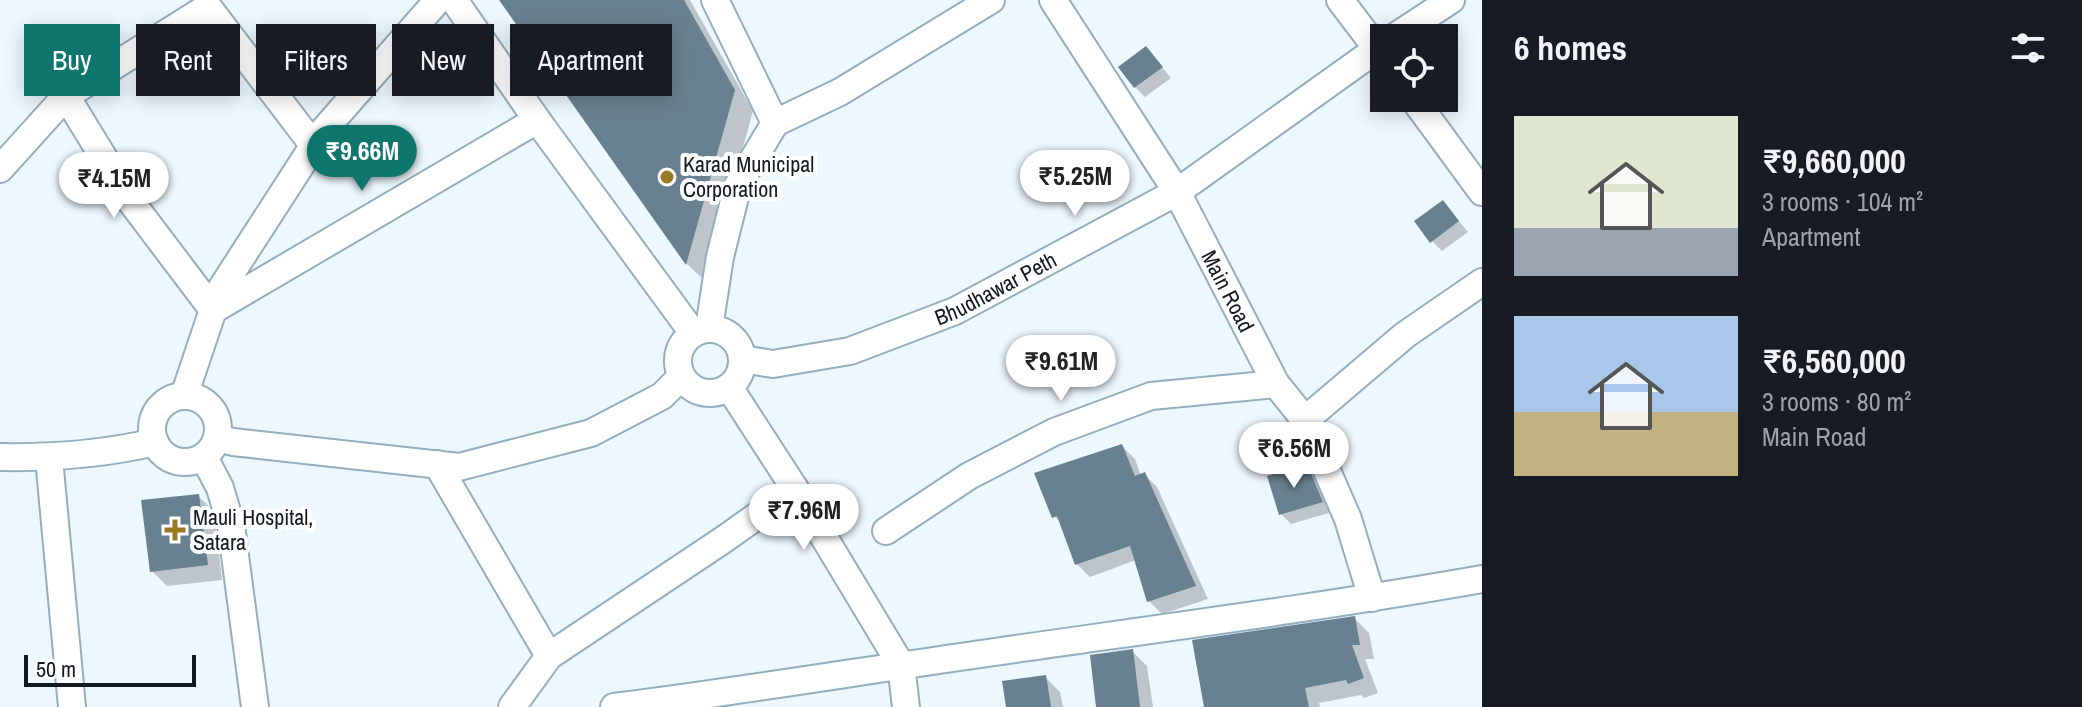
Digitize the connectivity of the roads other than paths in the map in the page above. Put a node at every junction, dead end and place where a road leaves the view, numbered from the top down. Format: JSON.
{"nodes":[{"id":1,"x":438,"y":0,"type":"edge"},
{"id":2,"x":454,"y":0,"type":"edge"},
{"id":3,"x":715,"y":0,"type":"edge"},
{"id":4,"x":991,"y":0,"type":"edge"},
{"id":5,"x":1053,"y":0,"type":"edge"},
{"id":6,"x":1340,"y":0,"type":"edge"},
{"id":7,"x":1451,"y":0,"type":"edge"},
{"id":8,"x":1417,"y":24,"type":"edge"},
{"id":9,"x":1370,"y":32,"type":"edge"},
{"id":10,"x":1370,"y":57,"type":"edge"},
{"id":11,"x":120,"y":62,"type":"edge"},
{"id":12,"x":66,"y":96,"type":"joint"},
{"id":13,"x":1423,"y":112,"type":"edge"},
{"id":14,"x":537,"y":120,"type":"junction"},
{"id":15,"x":775,"y":123,"type":"junction"},
{"id":16,"x":314,"y":146,"type":"junction"},
{"id":17,"x":0,"y":169,"type":"edge"},
{"id":18,"x":1177,"y":192,"type":"junction"},
{"id":19,"x":1482,"y":192,"type":"edge"},
{"id":20,"x":1482,"y":282,"type":"edge"},
{"id":21,"x":213,"y":310,"type":"junction"},
{"id":22,"x":701,"y":330,"type":"junction"},
{"id":23,"x":742,"y":359,"type":"junction"},
{"id":24,"x":681,"y":377,"type":"junction"},
{"id":25,"x":1276,"y":384,"type":"junction"},
{"id":26,"x":729,"y":387,"type":"junction"},
{"id":27,"x":184,"y":396,"type":"junction"},
{"id":28,"x":1305,"y":420,"type":"junction"},
{"id":29,"x":155,"y":442,"type":"junction"},
{"id":30,"x":210,"y":448,"type":"junction"},
{"id":31,"x":0,"y":457,"type":"edge"},
{"id":32,"x":49,"y":458,"type":"junction"},
{"id":33,"x":437,"y":464,"type":"junction"},
{"id":34,"x":795,"y":489,"type":"junction"},
{"id":35,"x":886,"y":531,"type":"dead end"},
{"id":36,"x":1482,"y":579,"type":"edge"},
{"id":37,"x":1372,"y":598,"type":"junction"},
{"id":38,"x":549,"y":656,"type":"junction"},
{"id":39,"x":901,"y":665,"type":"junction"},
{"id":40,"x":72,"y":707,"type":"edge"},
{"id":41,"x":255,"y":707,"type":"edge"},
{"id":42,"x":512,"y":707,"type":"edge"},
{"id":43,"x":614,"y":707,"type":"edge"},
{"id":44,"x":906,"y":707,"type":"edge"}],
"edges":[{"from":1,"to":16,"type":"street"},
{"from":2,"to":14,"type":"street"},
{"from":3,"to":15,"type":"street"},
{"from":4,"to":15,"type":"street"},
{"from":5,"to":18,"type":"street","name":"Main Road"},
{"from":6,"to":9,"type":"street"},
{"from":7,"to":8,"type":"street","name":"Bhudhawar Peth"},
{"from":10,"to":18,"type":"street","name":"Bhudhawar Peth"},
{"from":11,"to":16,"type":"street"},
{"from":12,"to":17,"type":"street"},
{"from":12,"to":21,"type":"street"},
{"from":13,"to":19,"type":"street"},
{"from":14,"to":21,"type":"street"},
{"from":14,"to":22,"type":"street"},
{"from":15,"to":22,"type":"street"},
{"from":16,"to":21,"type":"street"},
{"from":18,"to":23,"type":"street","name":"Bhudhawar Peth"},
{"from":18,"to":25,"type":"street","name":"Main Road"},
{"from":20,"to":28,"type":"street"},
{"from":21,"to":27,"type":"street"},
{"from":22,"to":23,"type":"street"},
{"from":22,"to":24,"type":"street"},
{"from":23,"to":26,"type":"street"},
{"from":24,"to":26,"type":"street"},
{"from":24,"to":33,"type":"street"},
{"from":25,"to":28,"type":"street","name":"Main Road"},
{"from":25,"to":35,"type":"street"},
{"from":26,"to":34,"type":"street"},
{"from":27,"to":29,"type":"street"},
{"from":27,"to":30,"type":"street"},
{"from":28,"to":37,"type":"street","name":"Main Road"},
{"from":29,"to":30,"type":"street"},
{"from":29,"to":32,"type":"street"},
{"from":30,"to":33,"type":"street"},
{"from":30,"to":41,"type":"street"},
{"from":31,"to":32,"type":"street"},
{"from":32,"to":40,"type":"street"},
{"from":33,"to":38,"type":"street"},
{"from":34,"to":38,"type":"street"},
{"from":34,"to":39,"type":"street"},
{"from":36,"to":37,"type":"street"},
{"from":37,"to":39,"type":"street"},
{"from":38,"to":42,"type":"street"},
{"from":39,"to":43,"type":"street"},
{"from":39,"to":44,"type":"street"}]}
